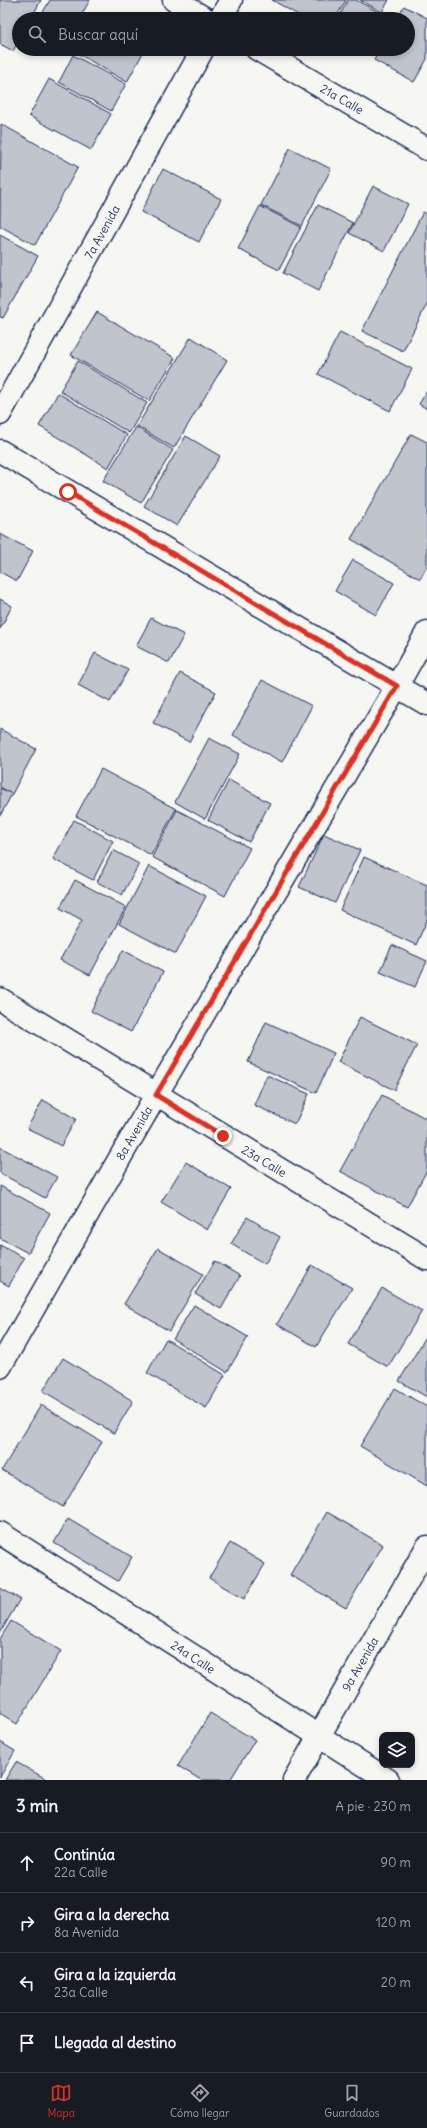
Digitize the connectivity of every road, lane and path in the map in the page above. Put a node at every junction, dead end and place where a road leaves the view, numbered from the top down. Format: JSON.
{"nodes":[{"id":1,"x":174,"y":0,"type":"edge"},
{"id":2,"x":231,"y":0,"type":"edge"},
{"id":3,"x":194,"y":12,"type":"edge"},
{"id":4,"x":224,"y":12,"type":"edge"},
{"id":5,"x":199,"y":56,"type":"edge"},
{"id":6,"x":269,"y":56,"type":"edge"},
{"id":7,"x":427,"y":148,"type":"edge"},
{"id":8,"x":0,"y":414,"type":"edge"},
{"id":9,"x":0,"y":451,"type":"edge"},
{"id":10,"x":427,"y":632,"type":"edge"},
{"id":11,"x":397,"y":686,"type":"junction"},
{"id":12,"x":427,"y":704,"type":"edge"},
{"id":13,"x":0,"y":999,"type":"edge"},
{"id":14,"x":156,"y":1095,"type":"junction"},
{"id":15,"x":427,"y":1259,"type":"edge"},
{"id":16,"x":0,"y":1367,"type":"edge"},
{"id":17,"x":0,"y":1533,"type":"edge"},
{"id":18,"x":427,"y":1547,"type":"edge"},
{"id":19,"x":318,"y":1737,"type":"junction"},
{"id":20,"x":294,"y":1780,"type":"edge"},
{"id":21,"x":388,"y":1780,"type":"edge"}],
"edges":[{"from":1,"to":3,"type":"street"},
{"from":2,"to":4,"type":"street"},
{"from":5,"to":8,"type":"street","name":"7a Avenida"},
{"from":6,"to":7,"type":"street","name":"21a Calle"},
{"from":9,"to":11,"type":"street"},
{"from":10,"to":11,"type":"street","name":"8a Avenida"},
{"from":11,"to":12,"type":"street"},
{"from":11,"to":14,"type":"street","name":"8a Avenida"},
{"from":13,"to":14,"type":"street","name":"23a Calle"},
{"from":14,"to":15,"type":"street","name":"23a Calle"},
{"from":14,"to":16,"type":"street","name":"8a Avenida"},
{"from":17,"to":19,"type":"street","name":"24a Calle"},
{"from":18,"to":19,"type":"street","name":"9a Avenida"},
{"from":19,"to":20,"type":"street","name":"9a Avenida"},
{"from":19,"to":21,"type":"street","name":"24a Calle"}]}
